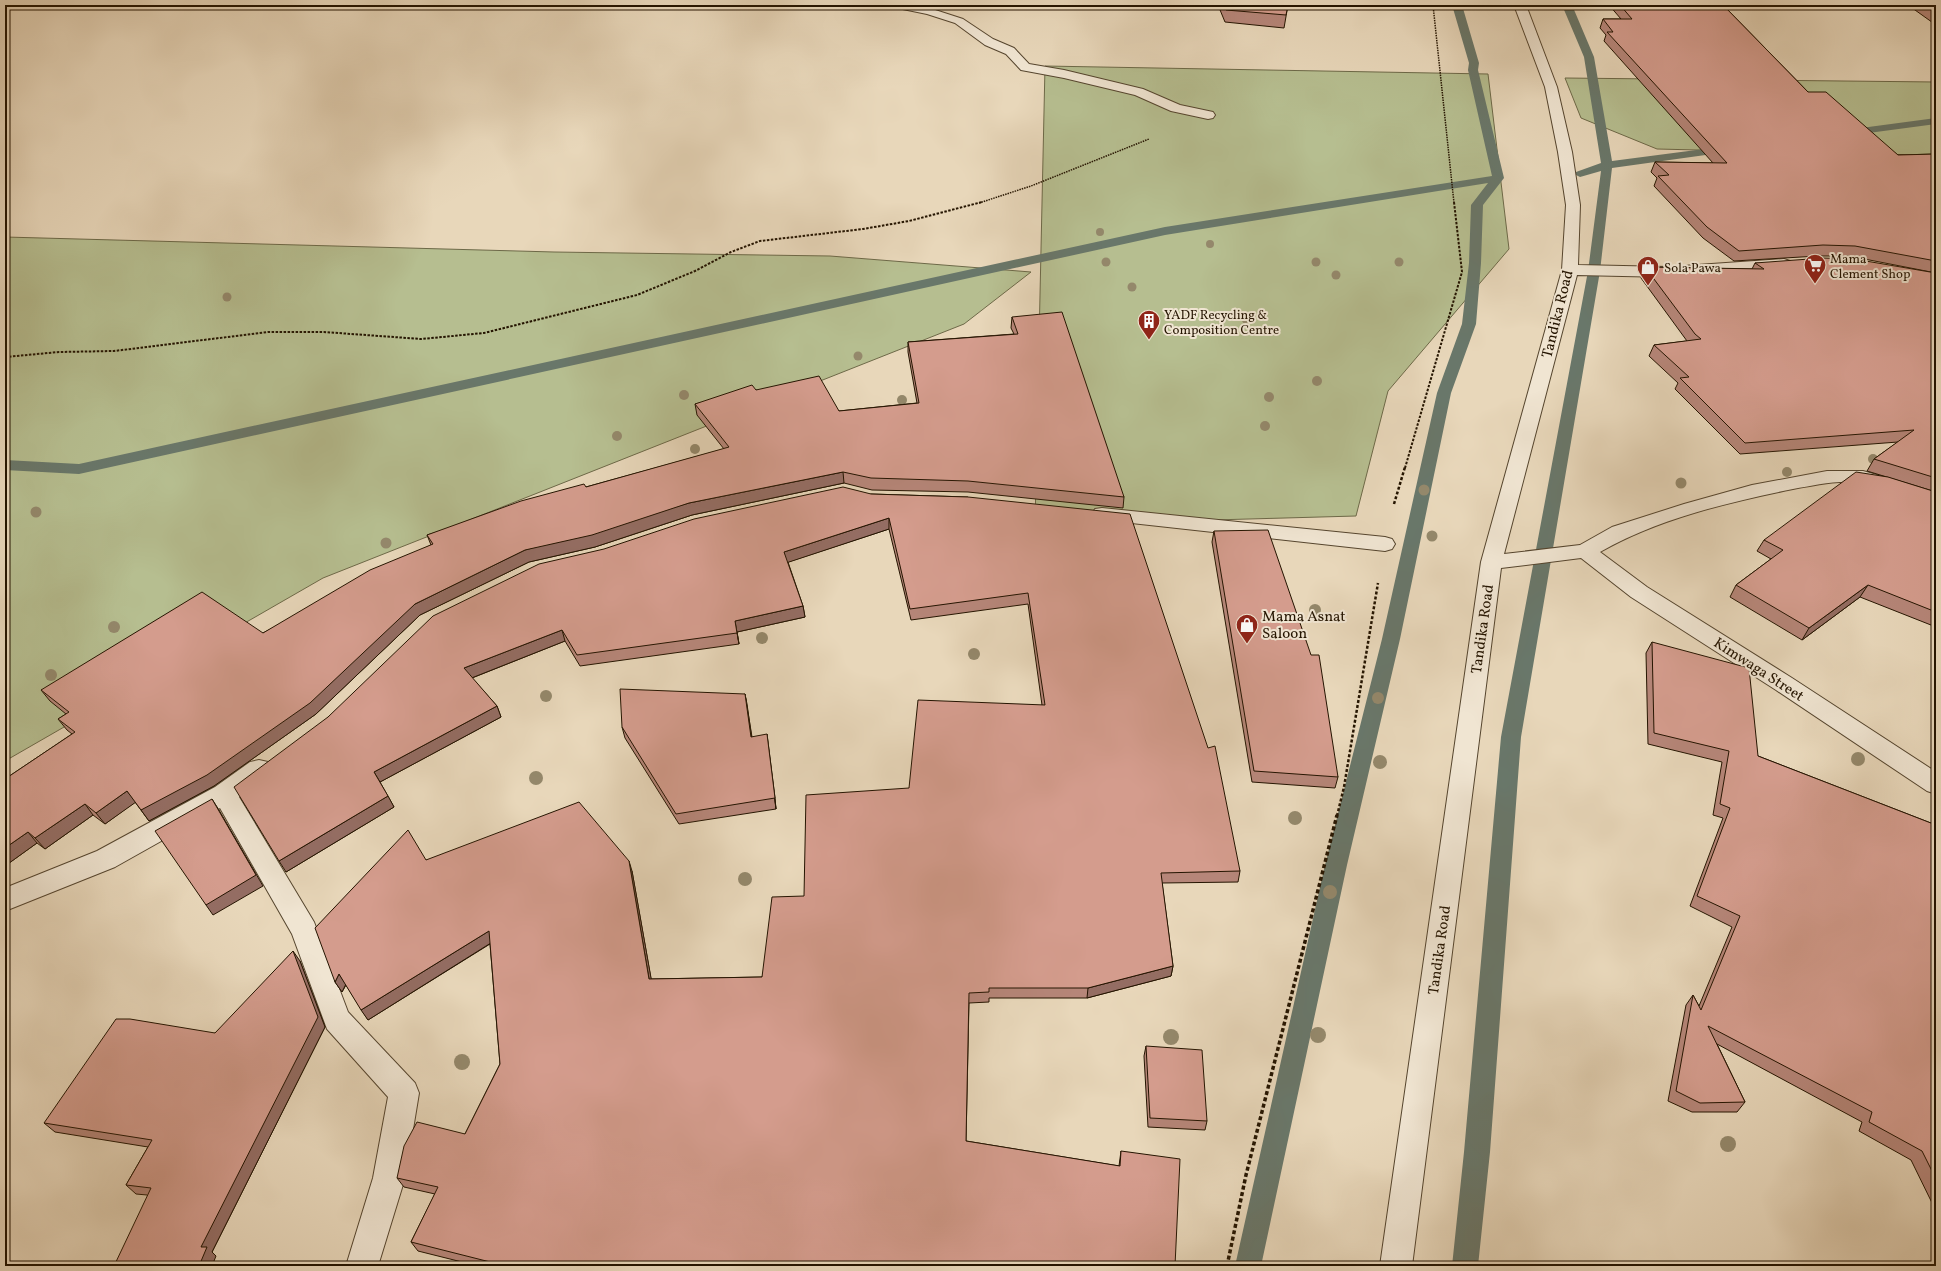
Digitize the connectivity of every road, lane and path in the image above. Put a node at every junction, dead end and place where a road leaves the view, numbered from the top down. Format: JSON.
{"nodes":[{"id":1,"x":897,"y":5,"type":"edge"},
{"id":2,"x":1433,"y":5,"type":"edge"},
{"id":3,"x":1520,"y":5,"type":"edge"},
{"id":4,"x":1208,"y":115,"type":"joint"},
{"id":5,"x":1802,"y":263,"type":"edge"},
{"id":6,"x":1570,"y":270,"type":"junction"},
{"id":7,"x":5,"y":357,"type":"edge"},
{"id":8,"x":1936,"y":498,"type":"edge"},
{"id":9,"x":1081,"y":512,"type":"edge"},
{"id":10,"x":1385,"y":544,"type":"junction"},
{"id":11,"x":1585,"y":551,"type":"junction"},
{"id":12,"x":1491,"y":562,"type":"junction"},
{"id":13,"x":274,"y":758,"type":"edge"},
{"id":14,"x":1936,"y":784,"type":"edge"},
{"id":15,"x":224,"y":794,"type":"junction"},
{"id":16,"x":5,"y":900,"type":"edge"},
{"id":17,"x":362,"y":1266,"type":"edge"},
{"id":18,"x":1227,"y":1266,"type":"edge"},
{"id":19,"x":1396,"y":1266,"type":"edge"}],
"edges":[{"from":1,"to":4,"type":"street"},
{"from":2,"to":10,"type":"path"},
{"from":3,"to":6,"type":"street","name":"Tandika Road"},
{"from":4,"to":7,"type":"path"},
{"from":5,"to":6,"type":"street"},
{"from":6,"to":12,"type":"street","name":"Tandika Road"},
{"from":8,"to":11,"type":"street"},
{"from":9,"to":10,"type":"street"},
{"from":10,"to":18,"type":"path"},
{"from":11,"to":12,"type":"street"},
{"from":11,"to":14,"type":"street","name":"Kimwaga Street"},
{"from":12,"to":19,"type":"street","name":"Tandika Road"},
{"from":13,"to":15,"type":"street"},
{"from":15,"to":16,"type":"street"},
{"from":15,"to":17,"type":"street"}]}
